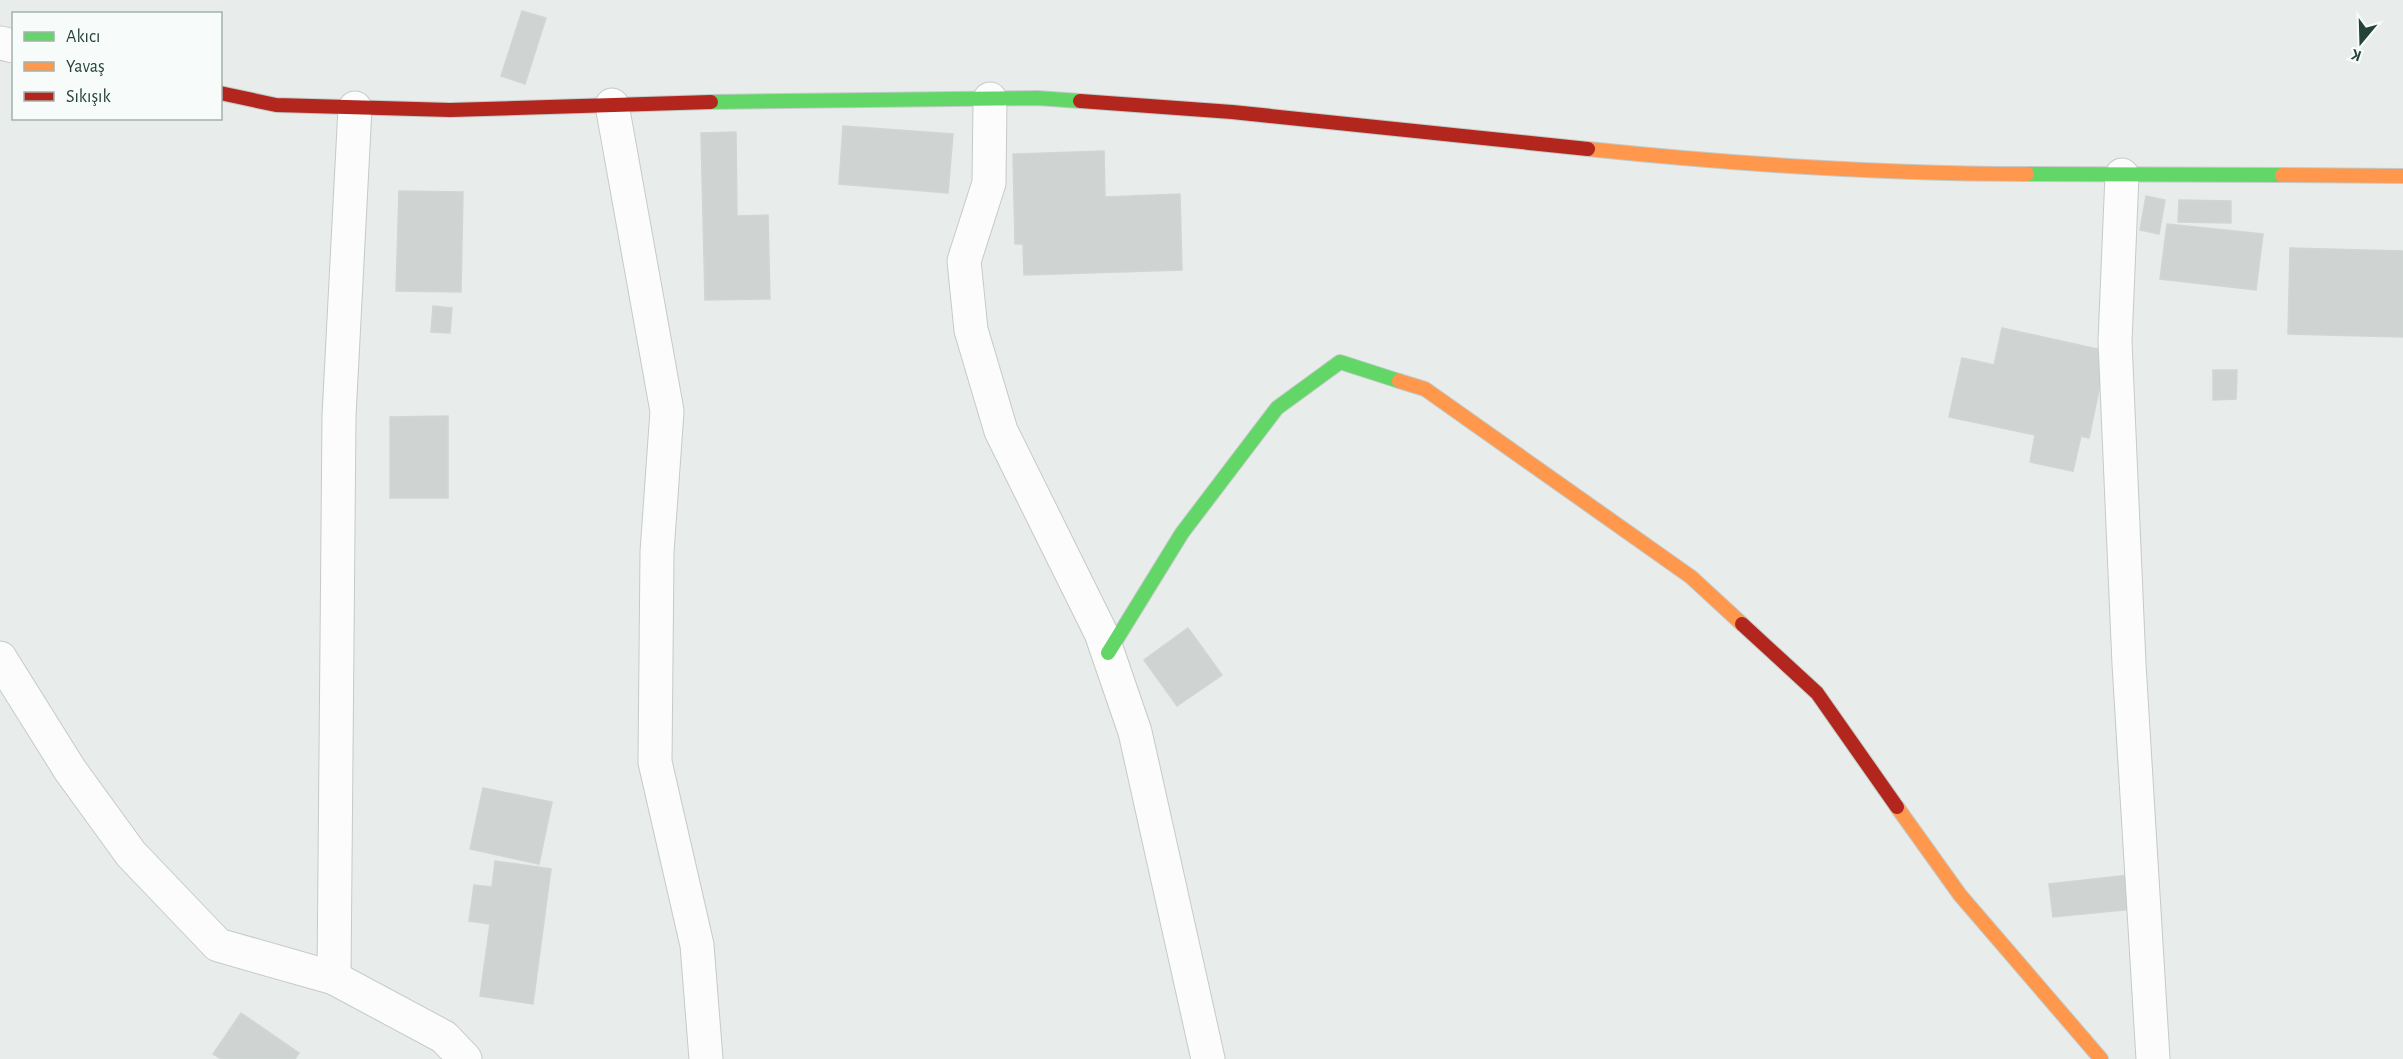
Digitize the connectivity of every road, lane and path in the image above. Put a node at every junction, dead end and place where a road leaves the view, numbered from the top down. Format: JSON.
{"nodes":[{"id":1,"x":222,"y":93,"type":"edge"},
{"id":2,"x":990,"y":99,"type":"junction"},
{"id":3,"x":612,"y":105,"type":"junction"},
{"id":4,"x":355,"y":108,"type":"junction"},
{"id":5,"x":2122,"y":175,"type":"junction"},
{"id":6,"x":2403,"y":176,"type":"edge"},
{"id":7,"x":1108,"y":653,"type":"junction"},
{"id":8,"x":0,"y":658,"type":"edge"},
{"id":9,"x":334,"y":978,"type":"junction"},
{"id":10,"x":465,"y":1059,"type":"edge"},
{"id":11,"x":706,"y":1059,"type":"edge"},
{"id":12,"x":1208,"y":1059,"type":"edge"},
{"id":13,"x":2101,"y":1059,"type":"edge"},
{"id":14,"x":2153,"y":1059,"type":"edge"}],
"edges":[{"from":1,"to":4,"type":"street"},
{"from":2,"to":3,"type":"street"},
{"from":2,"to":5,"type":"street"},
{"from":2,"to":7,"type":"street"},
{"from":3,"to":4,"type":"street"},
{"from":3,"to":11,"type":"street"},
{"from":4,"to":9,"type":"street"},
{"from":5,"to":6,"type":"street"},
{"from":5,"to":14,"type":"street"},
{"from":7,"to":12,"type":"street"},
{"from":7,"to":13,"type":"street"},
{"from":8,"to":9,"type":"street"},
{"from":9,"to":10,"type":"street"}]}
